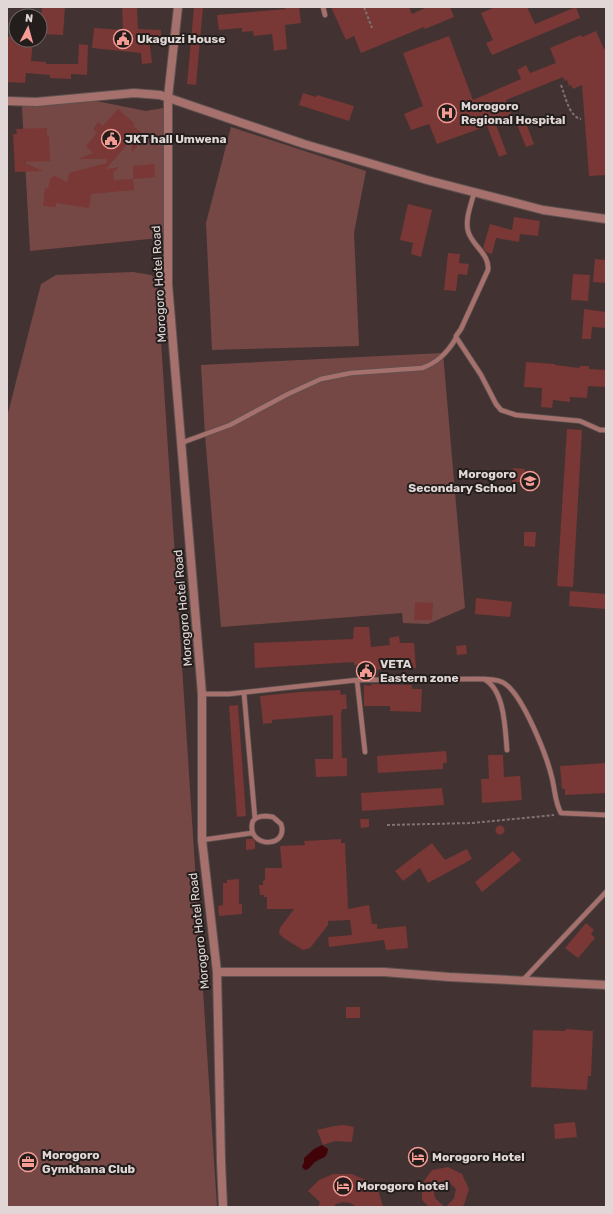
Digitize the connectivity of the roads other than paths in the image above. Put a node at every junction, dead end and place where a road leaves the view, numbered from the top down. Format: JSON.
{"nodes":[{"id":1,"x":178,"y":7,"type":"edge"},
{"id":2,"x":323,"y":7,"type":"edge"},
{"id":3,"x":325,"y":15,"type":"dead end"},
{"id":4,"x":168,"y":97,"type":"junction"},
{"id":5,"x":7,"y":102,"type":"edge"},
{"id":6,"x":474,"y":193,"type":"junction"},
{"id":7,"x":606,"y":219,"type":"edge"},
{"id":8,"x":456,"y":336,"type":"junction"},
{"id":9,"x":606,"y":430,"type":"edge"},
{"id":10,"x":181,"y":443,"type":"junction"},
{"id":11,"x":472,"y":679,"type":"junction"},
{"id":12,"x":357,"y":680,"type":"junction"},
{"id":13,"x":244,"y":693,"type":"junction"},
{"id":14,"x":202,"y":694,"type":"junction"},
{"id":15,"x":506,"y":750,"type":"dead end"},
{"id":16,"x":365,"y":752,"type":"dead end"},
{"id":17,"x":606,"y":815,"type":"edge"},
{"id":18,"x":255,"y":819,"type":"junction"},
{"id":19,"x":252,"y":833,"type":"junction"},
{"id":20,"x":202,"y":840,"type":"junction"},
{"id":21,"x":606,"y":892,"type":"edge"},
{"id":22,"x":217,"y":972,"type":"junction"},
{"id":23,"x":522,"y":982,"type":"junction"},
{"id":24,"x":606,"y":986,"type":"edge"},
{"id":25,"x":223,"y":1207,"type":"edge"}],
"edges":[{"from":1,"to":4,"type":"street","name":"Morogoro Hotel Road"},
{"from":2,"to":3,"type":"lane"},
{"from":4,"to":5,"type":"street"},
{"from":4,"to":6,"type":"street"},
{"from":4,"to":10,"type":"street","name":"Morogoro Hotel Road"},
{"from":6,"to":7,"type":"street"},
{"from":6,"to":8,"type":"lane"},
{"from":8,"to":9,"type":"lane"},
{"from":8,"to":10,"type":"lane"},
{"from":10,"to":14,"type":"street","name":"Morogoro Hotel Road"},
{"from":11,"to":12,"type":"lane"},
{"from":11,"to":15,"type":"lane"},
{"from":11,"to":17,"type":"lane"},
{"from":12,"to":13,"type":"lane"},
{"from":12,"to":16,"type":"lane"},
{"from":13,"to":14,"type":"lane"},
{"from":13,"to":18,"type":"lane"},
{"from":14,"to":20,"type":"street","name":"Morogoro Hotel Road"},
{"from":18,"to":19,"type":"lane"},
{"from":18,"to":19,"type":"lane"},
{"from":19,"to":20,"type":"lane"},
{"from":20,"to":22,"type":"street","name":"Morogoro Hotel Road"},
{"from":21,"to":23,"type":"lane"},
{"from":22,"to":23,"type":"street"},
{"from":22,"to":25,"type":"street","name":"Morogoro Hotel Road"},
{"from":23,"to":24,"type":"street"}]}
